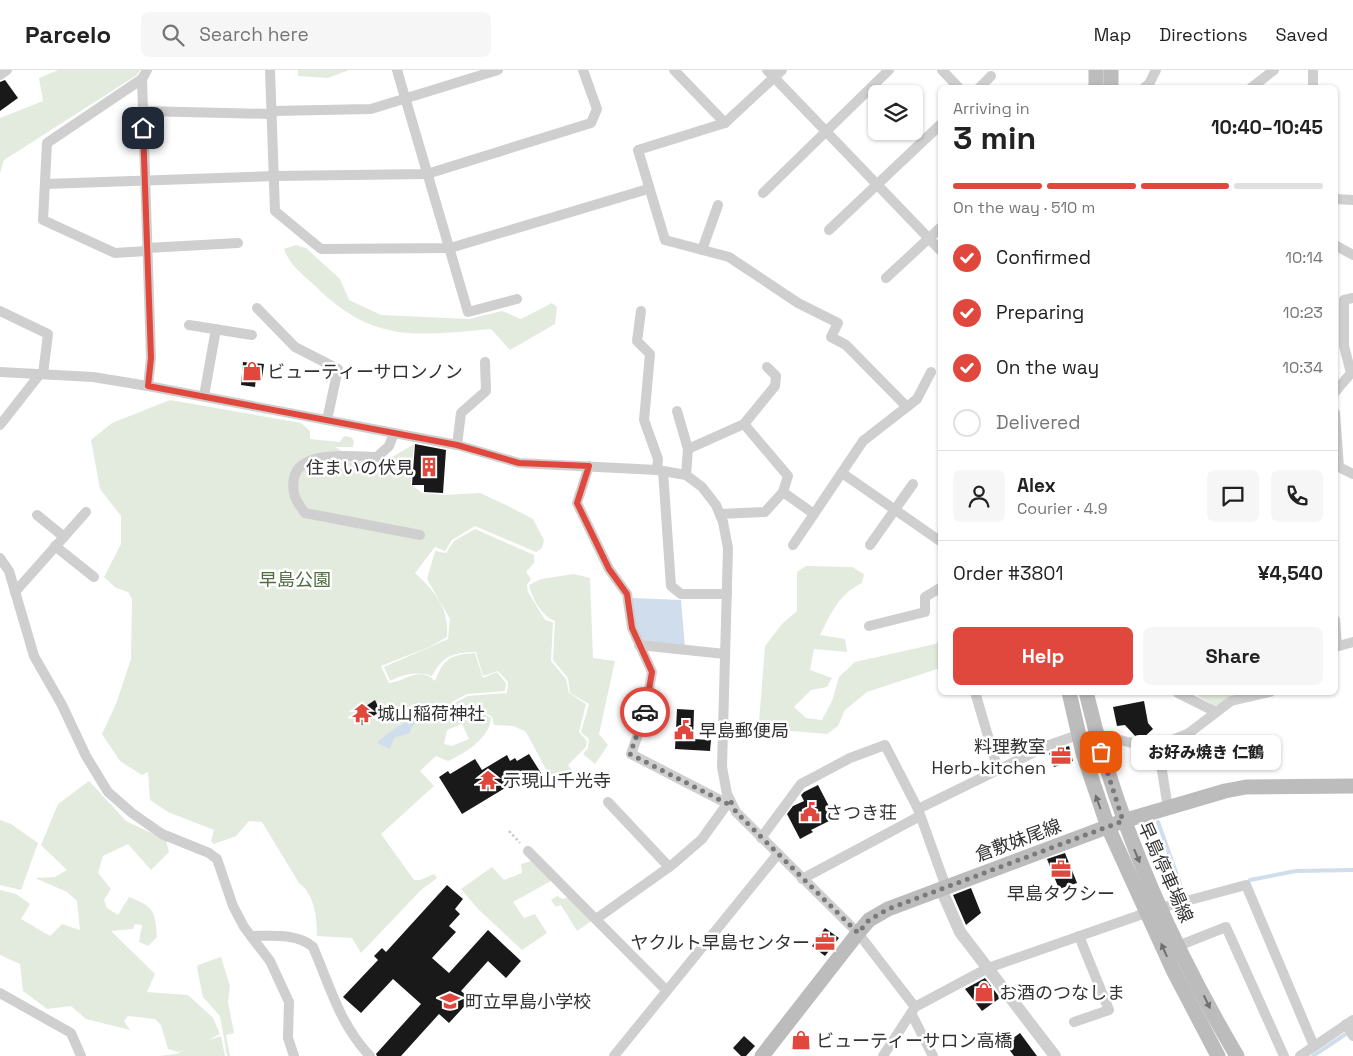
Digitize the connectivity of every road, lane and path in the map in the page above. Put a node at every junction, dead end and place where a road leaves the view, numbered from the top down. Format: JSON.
{"nodes":[{"id":1,"x":7,"y":70,"type":"edge"},
{"id":2,"x":270,"y":70,"type":"edge"},
{"id":3,"x":396,"y":70,"type":"edge"},
{"id":4,"x":498,"y":70,"type":"edge"},
{"id":5,"x":583,"y":70,"type":"edge"},
{"id":6,"x":674,"y":70,"type":"edge"},
{"id":7,"x":782,"y":70,"type":"edge"},
{"id":8,"x":889,"y":70,"type":"edge"},
{"id":9,"x":942,"y":70,"type":"edge"},
{"id":10,"x":1096,"y":70,"type":"edge"},
{"id":11,"x":1111,"y":70,"type":"edge"},
{"id":12,"x":1156,"y":70,"type":"edge"},
{"id":13,"x":1274,"y":70,"type":"edge"},
{"id":14,"x":1313,"y":70,"type":"edge"},
{"id":15,"x":145,"y":74,"type":"edge"},
{"id":16,"x":771,"y":74,"type":"edge"},
{"id":17,"x":0,"y":76,"type":"edge"},
{"id":18,"x":991,"y":76,"type":"dead end"},
{"id":19,"x":956,"y":85,"type":"edge"},
{"id":20,"x":982,"y":85,"type":"edge"},
{"id":21,"x":1096,"y":85,"type":"edge"},
{"id":22,"x":1111,"y":85,"type":"edge"},
{"id":23,"x":1146,"y":85,"type":"edge"},
{"id":24,"x":1255,"y":85,"type":"edge"},
{"id":25,"x":1313,"y":85,"type":"edge"},
{"id":26,"x":404,"y":98,"type":"junction"},
{"id":27,"x":142,"y":111,"type":"junction"},
{"id":28,"x":272,"y":113,"type":"junction"},
{"id":29,"x":726,"y":123,"type":"junction"},
{"id":30,"x":938,"y":127,"type":"edge"},
{"id":31,"x":825,"y":130,"type":"junction"},
{"id":32,"x":427,"y":174,"type":"junction"},
{"id":33,"x":274,"y":176,"type":"junction"},
{"id":34,"x":145,"y":181,"type":"junction"},
{"id":35,"x":45,"y":184,"type":"junction"},
{"id":36,"x":877,"y":184,"type":"junction"},
{"id":37,"x":648,"y":189,"type":"junction"},
{"id":38,"x":763,"y":193,"type":"dead end"},
{"id":39,"x":1338,"y":199,"type":"edge"},
{"id":40,"x":1353,"y":200,"type":"edge"},
{"id":41,"x":718,"y":205,"type":"dead end"},
{"id":42,"x":829,"y":230,"type":"dead end"},
{"id":43,"x":938,"y":230,"type":"edge"},
{"id":44,"x":929,"y":238,"type":"junction"},
{"id":45,"x":238,"y":243,"type":"dead end"},
{"id":46,"x":1338,"y":247,"type":"edge"},
{"id":47,"x":450,"y":248,"type":"junction"},
{"id":48,"x":938,"y":248,"type":"edge"},
{"id":49,"x":147,"y":250,"type":"junction"},
{"id":50,"x":702,"y":250,"type":"junction"},
{"id":51,"x":1353,"y":255,"type":"edge"},
{"id":52,"x":886,"y":278,"type":"dead end"},
{"id":53,"x":517,"y":299,"type":"dead end"},
{"id":54,"x":1344,"y":299,"type":"edge"},
{"id":55,"x":257,"y":308,"type":"dead end"},
{"id":56,"x":0,"y":310,"type":"edge"},
{"id":57,"x":641,"y":311,"type":"dead end"},
{"id":58,"x":189,"y":325,"type":"dead end"},
{"id":59,"x":216,"y":329,"type":"junction"},
{"id":60,"x":252,"y":335,"type":"dead end"},
{"id":61,"x":1350,"y":359,"type":"edge"},
{"id":62,"x":485,"y":362,"type":"dead end"},
{"id":63,"x":767,"y":367,"type":"dead end"},
{"id":64,"x":0,"y":372,"type":"edge"},
{"id":65,"x":931,"y":372,"type":"dead end"},
{"id":66,"x":42,"y":374,"type":"junction"},
{"id":67,"x":148,"y":386,"type":"junction"},
{"id":68,"x":1338,"y":389,"type":"edge"},
{"id":69,"x":204,"y":396,"type":"junction"},
{"id":70,"x":907,"y":407,"type":"junction"},
{"id":71,"x":677,"y":411,"type":"dead end"},
{"id":72,"x":327,"y":420,"type":"junction"},
{"id":73,"x":0,"y":424,"type":"edge"},
{"id":74,"x":744,"y":424,"type":"junction"},
{"id":75,"x":394,"y":433,"type":"junction"},
{"id":76,"x":457,"y":445,"type":"junction"},
{"id":77,"x":688,"y":449,"type":"junction"},
{"id":78,"x":1338,"y":461,"type":"edge"},
{"id":79,"x":589,"y":466,"type":"junction"},
{"id":80,"x":660,"y":470,"type":"junction"},
{"id":81,"x":842,"y":473,"type":"junction"},
{"id":82,"x":1344,"y":473,"type":"edge"},
{"id":83,"x":686,"y":476,"type":"junction"},
{"id":84,"x":913,"y":484,"type":"dead end"},
{"id":85,"x":783,"y":492,"type":"junction"},
{"id":86,"x":895,"y":510,"type":"junction"},
{"id":87,"x":86,"y":512,"type":"dead end"},
{"id":88,"x":720,"y":514,"type":"junction"},
{"id":89,"x":814,"y":514,"type":"junction"},
{"id":90,"x":37,"y":515,"type":"dead end"},
{"id":91,"x":420,"y":534,"type":"dead end"},
{"id":92,"x":64,"y":537,"type":"junction"},
{"id":93,"x":938,"y":540,"type":"edge"},
{"id":94,"x":793,"y":545,"type":"dead end"},
{"id":95,"x":870,"y":545,"type":"dead end"},
{"id":96,"x":55,"y":546,"type":"junction"},
{"id":97,"x":0,"y":558,"type":"edge"},
{"id":98,"x":94,"y":577,"type":"dead end"},
{"id":99,"x":938,"y":589,"type":"edge"},
{"id":100,"x":15,"y":592,"type":"junction"},
{"id":101,"x":727,"y":594,"type":"junction"},
{"id":102,"x":869,"y":626,"type":"dead end"},
{"id":103,"x":1353,"y":642,"type":"edge"},
{"id":104,"x":640,"y":645,"type":"junction"},
{"id":105,"x":1338,"y":646,"type":"edge"},
{"id":106,"x":725,"y":654,"type":"junction"},
{"id":107,"x":976,"y":695,"type":"edge"},
{"id":108,"x":1071,"y":695,"type":"edge"},
{"id":109,"x":1087,"y":695,"type":"edge"},
{"id":110,"x":1184,"y":695,"type":"edge"},
{"id":111,"x":1257,"y":695,"type":"edge"},
{"id":112,"x":1216,"y":712,"type":"junction"},
{"id":113,"x":1096,"y":734,"type":"junction"},
{"id":114,"x":1078,"y":735,"type":"junction"},
{"id":115,"x":1158,"y":746,"type":"junction"},
{"id":116,"x":998,"y":770,"type":"junction"},
{"id":117,"x":1353,"y":786,"type":"edge"},
{"id":118,"x":608,"y":802,"type":"dead end"},
{"id":119,"x":729,"y":802,"type":"junction"},
{"id":120,"x":1168,"y":808,"type":"junction"},
{"id":121,"x":919,"y":812,"type":"junction"},
{"id":122,"x":1123,"y":821,"type":"junction"},
{"id":123,"x":1108,"y":827,"type":"junction"},
{"id":124,"x":509,"y":831,"type":"dead end"},
{"id":125,"x":761,"y":838,"type":"junction"},
{"id":126,"x":528,"y":852,"type":"joint"},
{"id":127,"x":777,"y":855,"type":"junction"},
{"id":128,"x":669,"y":867,"type":"junction"},
{"id":129,"x":802,"y":879,"type":"junction"},
{"id":130,"x":943,"y":888,"type":"junction"},
{"id":131,"x":1153,"y":910,"type":"junction"},
{"id":132,"x":596,"y":919,"type":"junction"},
{"id":133,"x":858,"y":933,"type":"junction"},
{"id":134,"x":251,"y":936,"type":"junction"},
{"id":135,"x":1079,"y":936,"type":"junction"},
{"id":136,"x":1178,"y":946,"type":"junction"},
{"id":137,"x":988,"y":968,"type":"junction"},
{"id":138,"x":666,"y":990,"type":"junction"},
{"id":139,"x":0,"y":992,"type":"edge"},
{"id":140,"x":913,"y":1010,"type":"junction"},
{"id":141,"x":1074,"y":1022,"type":"dead end"},
{"id":142,"x":1351,"y":1029,"type":"edge"},
{"id":143,"x":1314,"y":1046,"type":"junction"},
{"id":144,"x":81,"y":1056,"type":"edge"},
{"id":145,"x":294,"y":1056,"type":"edge"},
{"id":146,"x":370,"y":1056,"type":"edge"},
{"id":147,"x":614,"y":1056,"type":"edge"},
{"id":148,"x":762,"y":1056,"type":"edge"},
{"id":149,"x":883,"y":1056,"type":"edge"},
{"id":150,"x":933,"y":1056,"type":"edge"},
{"id":151,"x":1054,"y":1056,"type":"edge"},
{"id":152,"x":1218,"y":1056,"type":"edge"},
{"id":153,"x":1237,"y":1056,"type":"edge"},
{"id":154,"x":1284,"y":1056,"type":"edge"},
{"id":155,"x":1300,"y":1056,"type":"edge"}],
"edges":[{"from":1,"to":17,"type":"street"},
{"from":2,"to":28,"type":"street"},
{"from":3,"to":26,"type":"street"},
{"from":4,"to":26,"type":"street"},
{"from":5,"to":32,"type":"street"},
{"from":6,"to":29,"type":"street"},
{"from":7,"to":16,"type":"street"},
{"from":8,"to":31,"type":"street"},
{"from":9,"to":19,"type":"street"},
{"from":10,"to":21,"type":"main road"},
{"from":11,"to":22,"type":"main road"},
{"from":12,"to":23,"type":"street"},
{"from":13,"to":24,"type":"street"},
{"from":14,"to":25,"type":"street"},
{"from":15,"to":27,"type":"street"},
{"from":15,"to":35,"type":"street"},
{"from":16,"to":29,"type":"street"},
{"from":16,"to":31,"type":"street"},
{"from":18,"to":20,"type":"street"},
{"from":26,"to":28,"type":"street"},
{"from":26,"to":32,"type":"street"},
{"from":27,"to":28,"type":"street"},
{"from":27,"to":34,"type":"street"},
{"from":28,"to":33,"type":"street"},
{"from":29,"to":37,"type":"street"},
{"from":30,"to":36,"type":"street"},
{"from":31,"to":36,"type":"street"},
{"from":31,"to":38,"type":"street"},
{"from":32,"to":33,"type":"street"},
{"from":32,"to":47,"type":"street"},
{"from":33,"to":34,"type":"street"},
{"from":33,"to":47,"type":"street"},
{"from":34,"to":35,"type":"street"},
{"from":34,"to":49,"type":"street"},
{"from":35,"to":49,"type":"street"},
{"from":36,"to":42,"type":"street"},
{"from":36,"to":44,"type":"street"},
{"from":37,"to":47,"type":"street"},
{"from":37,"to":50,"type":"street"},
{"from":39,"to":40,"type":"street"},
{"from":41,"to":50,"type":"street"},
{"from":43,"to":44,"type":"street"},
{"from":44,"to":48,"type":"street"},
{"from":44,"to":52,"type":"street"},
{"from":45,"to":49,"type":"street"},
{"from":46,"to":51,"type":"street"},
{"from":47,"to":53,"type":"street"},
{"from":49,"to":67,"type":"street"},
{"from":50,"to":70,"type":"street"},
{"from":54,"to":61,"type":"street"},
{"from":55,"to":72,"type":"street"},
{"from":56,"to":66,"type":"street"},
{"from":57,"to":80,"type":"street"},
{"from":58,"to":59,"type":"street"},
{"from":59,"to":60,"type":"street"},
{"from":59,"to":69,"type":"street"},
{"from":61,"to":68,"type":"street"},
{"from":62,"to":76,"type":"street"},
{"from":63,"to":74,"type":"street"},
{"from":64,"to":66,"type":"street"},
{"from":65,"to":70,"type":"street"},
{"from":66,"to":67,"type":"street"},
{"from":66,"to":73,"type":"street"},
{"from":67,"to":69,"type":"street"},
{"from":69,"to":72,"type":"street"},
{"from":70,"to":81,"type":"street"},
{"from":71,"to":77,"type":"street"},
{"from":72,"to":75,"type":"street"},
{"from":74,"to":77,"type":"street"},
{"from":74,"to":85,"type":"street"},
{"from":75,"to":76,"type":"street"},
{"from":75,"to":91,"type":"street"},
{"from":76,"to":79,"type":"street"},
{"from":77,"to":83,"type":"street"},
{"from":78,"to":82,"type":"street"},
{"from":79,"to":80,"type":"street"},
{"from":79,"to":104,"type":"street"},
{"from":80,"to":83,"type":"street"},
{"from":80,"to":101,"type":"street"},
{"from":81,"to":86,"type":"street"},
{"from":81,"to":89,"type":"street"},
{"from":83,"to":88,"type":"street"},
{"from":84,"to":86,"type":"street"},
{"from":85,"to":88,"type":"street"},
{"from":85,"to":89,"type":"street"},
{"from":86,"to":93,"type":"street"},
{"from":86,"to":95,"type":"street"},
{"from":87,"to":92,"type":"street"},
{"from":88,"to":101,"type":"street"},
{"from":89,"to":94,"type":"street"},
{"from":90,"to":92,"type":"street"},
{"from":92,"to":96,"type":"street"},
{"from":96,"to":98,"type":"street"},
{"from":96,"to":100,"type":"street"},
{"from":97,"to":100,"type":"street"},
{"from":99,"to":102,"type":"street"},
{"from":100,"to":134,"type":"street"},
{"from":101,"to":106,"type":"street"},
{"from":103,"to":105,"type":"street"},
{"from":104,"to":106,"type":"street"},
{"from":104,"to":119,"type":"street"},
{"from":106,"to":119,"type":"street"},
{"from":107,"to":116,"type":"street"},
{"from":108,"to":114,"type":"main road","name":"早島停車場線"},
{"from":109,"to":113,"type":"main road","name":"早島停車場線"},
{"from":110,"to":112,"type":"street"},
{"from":111,"to":112,"type":"street"},
{"from":112,"to":115,"type":"street"},
{"from":113,"to":115,"type":"street"},
{"from":113,"to":122,"type":"main road","name":"早島停車場線"},
{"from":114,"to":116,"type":"street"},
{"from":123,"to":114,"type":"main road","name":"早島停車場線","one_way":true},
{"from":115,"to":120,"type":"street"},
{"from":116,"to":121,"type":"street"},
{"from":117,"to":120,"type":"main road","name":"倉敷妹尾線"},
{"from":118,"to":128,"type":"street"},
{"from":119,"to":125,"type":"street"},
{"from":119,"to":128,"type":"street"},
{"from":120,"to":122,"type":"main road","name":"倉敷妹尾線"},
{"from":121,"to":125,"type":"street"},
{"from":121,"to":129,"type":"street"},
{"from":121,"to":130,"type":"street"},
{"from":122,"to":123,"type":"main road","name":"倉敷妹尾線"},
{"from":122,"to":131,"type":"main road","name":"早島停車場線","one_way":true},
{"from":123,"to":130,"type":"main road","name":"倉敷妹尾線"},
{"from":123,"to":131,"type":"main road","name":"早島停車場線"},
{"from":124,"to":126,"type":"path"},
{"from":125,"to":127,"type":"street"},
{"from":126,"to":132,"type":"street"},
{"from":127,"to":129,"type":"street"},
{"from":127,"to":138,"type":"street"},
{"from":128,"to":132,"type":"street"},
{"from":129,"to":133,"type":"street"},
{"from":130,"to":133,"type":"main road","name":"倉敷妹尾線"},
{"from":130,"to":137,"type":"street"},
{"from":131,"to":135,"type":"street"},
{"from":131,"to":136,"type":"main road","name":"早島停車場線"},
{"from":131,"to":143,"type":"street"},
{"from":152,"to":131,"type":"main road","name":"早島停車場線","one_way":true},
{"from":132,"to":138,"type":"street"},
{"from":133,"to":140,"type":"street"},
{"from":133,"to":148,"type":"main road","name":"倉敷妹尾線"},
{"from":134,"to":145,"type":"street"},
{"from":134,"to":146,"type":"street"},
{"from":135,"to":137,"type":"street"},
{"from":135,"to":141,"type":"street"},
{"from":136,"to":153,"type":"main road","name":"早島停車場線","one_way":true},
{"from":136,"to":154,"type":"street"},
{"from":137,"to":140,"type":"street"},
{"from":137,"to":151,"type":"street"},
{"from":138,"to":147,"type":"street"},
{"from":139,"to":144,"type":"street"},
{"from":140,"to":149,"type":"street"},
{"from":140,"to":150,"type":"street"},
{"from":142,"to":143,"type":"street"},
{"from":143,"to":155,"type":"street"}]}
